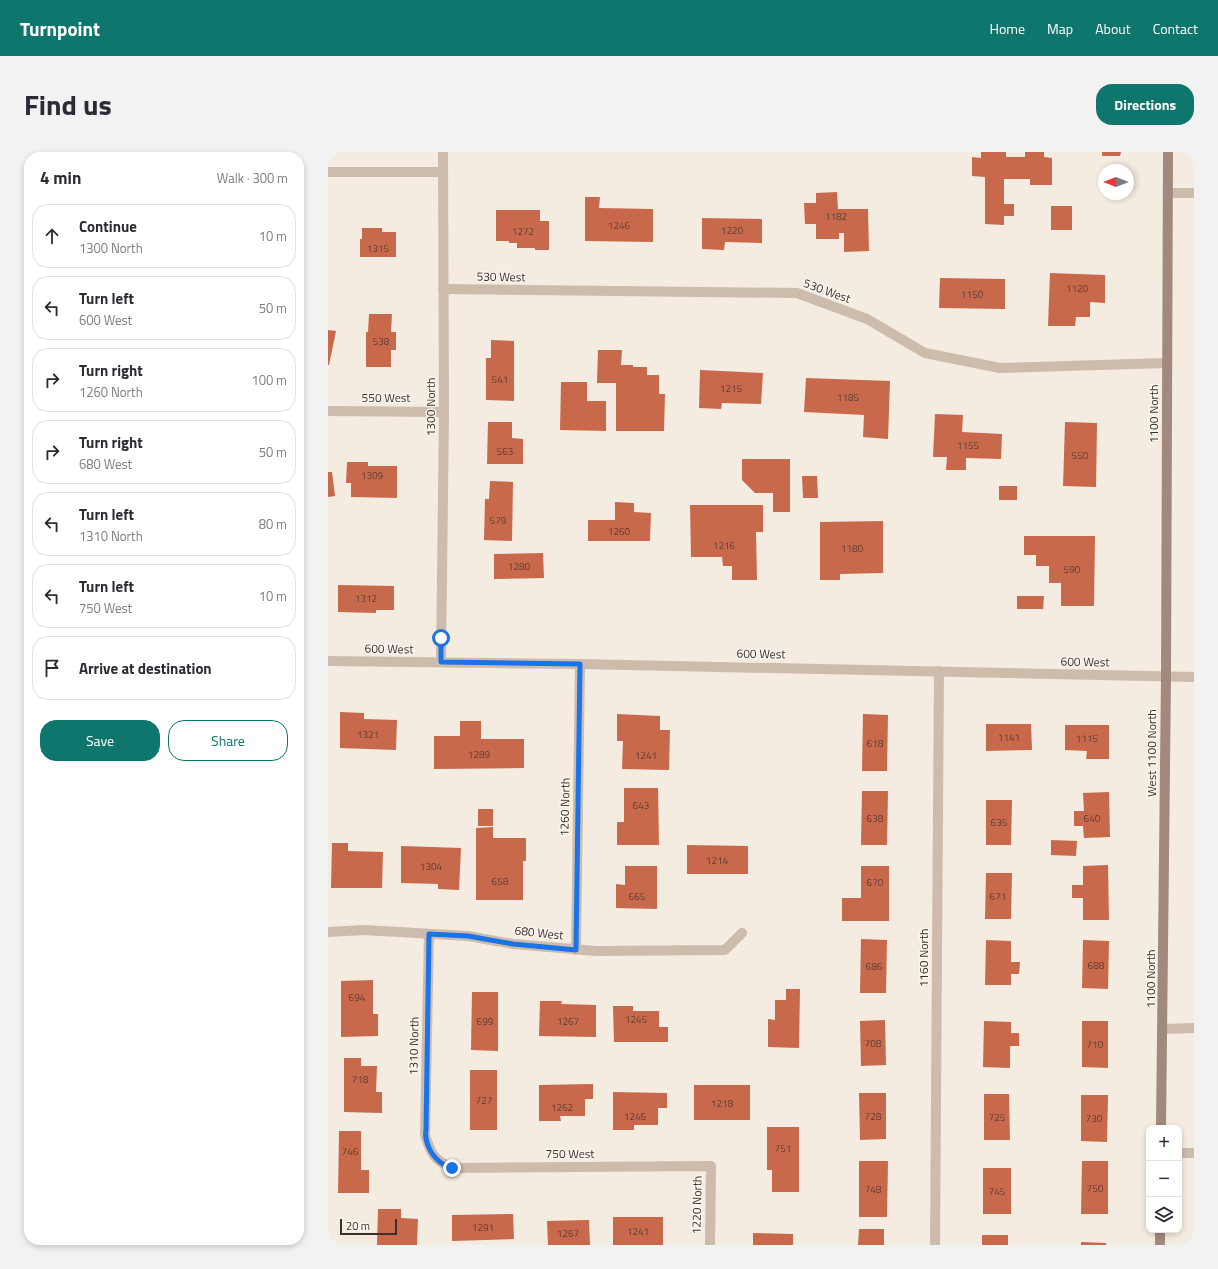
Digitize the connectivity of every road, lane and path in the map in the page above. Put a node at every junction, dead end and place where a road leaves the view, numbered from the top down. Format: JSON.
{"nodes":[{"id":1,"x":443,"y":152,"type":"edge"},
{"id":2,"x":1168,"y":152,"type":"edge"},
{"id":3,"x":328,"y":172,"type":"edge"},
{"id":4,"x":443,"y":172,"type":"junction"},
{"id":5,"x":1168,"y":193,"type":"junction"},
{"id":6,"x":1194,"y":193,"type":"edge"},
{"id":7,"x":443,"y":289,"type":"junction"},
{"id":8,"x":1167,"y":363,"type":"junction"},
{"id":9,"x":328,"y":411,"type":"edge"},
{"id":10,"x":444,"y":412,"type":"junction"},
{"id":11,"x":328,"y":661,"type":"edge"},
{"id":12,"x":441,"y":662,"type":"junction"},
{"id":13,"x":580,"y":664,"type":"junction"},
{"id":14,"x":939,"y":671,"type":"junction"},
{"id":15,"x":1166,"y":676,"type":"junction"},
{"id":16,"x":1194,"y":676,"type":"edge"},
{"id":17,"x":1165,"y":830,"type":"joint"},
{"id":18,"x":328,"y":932,"type":"edge"},
{"id":19,"x":742,"y":933,"type":"dead end"},
{"id":20,"x":429,"y":934,"type":"junction"},
{"id":21,"x":576,"y":950,"type":"junction"},
{"id":22,"x":1194,"y":1028,"type":"edge"},
{"id":23,"x":1163,"y":1029,"type":"junction"},
{"id":24,"x":1161,"y":1125,"type":"edge"},
{"id":25,"x":1182,"y":1153,"type":"edge"},
{"id":26,"x":1194,"y":1153,"type":"edge"},
{"id":27,"x":434,"y":1156,"type":"joint"},
{"id":28,"x":711,"y":1166,"type":"joint"},
{"id":29,"x":1160,"y":1233,"type":"edge"},
{"id":30,"x":710,"y":1245,"type":"edge"},
{"id":31,"x":935,"y":1245,"type":"edge"},
{"id":32,"x":1160,"y":1245,"type":"edge"}],
"edges":[{"from":1,"to":4,"type":"street","name":"1300 North"},
{"from":2,"to":5,"type":"main road","name":"1100 North"},
{"from":3,"to":4,"type":"street"},
{"from":4,"to":7,"type":"street","name":"1300 North"},
{"from":5,"to":6,"type":"street"},
{"from":5,"to":8,"type":"main road","name":"1100 North"},
{"from":7,"to":8,"type":"street","name":"530 West"},
{"from":7,"to":10,"type":"street","name":"1300 North"},
{"from":8,"to":15,"type":"main road","name":"1100 North"},
{"from":9,"to":10,"type":"street","name":"550 West"},
{"from":10,"to":12,"type":"street","name":"1300 North"},
{"from":11,"to":12,"type":"street","name":"600 West"},
{"from":12,"to":13,"type":"street","name":"600 West"},
{"from":13,"to":14,"type":"street","name":"600 West"},
{"from":13,"to":21,"type":"street","name":"1260 North"},
{"from":14,"to":15,"type":"street","name":"600 West"},
{"from":14,"to":31,"type":"street","name":"1160 North"},
{"from":15,"to":16,"type":"street","name":"600 West"},
{"from":15,"to":17,"type":"main road","name":"West 1100 North"},
{"from":17,"to":23,"type":"main road","name":"1100 North"},
{"from":18,"to":20,"type":"street","name":"680 West"},
{"from":19,"to":21,"type":"street","name":"680 West"},
{"from":20,"to":21,"type":"street","name":"680 West"},
{"from":20,"to":27,"type":"street","name":"1310 North"},
{"from":22,"to":23,"type":"street"},
{"from":23,"to":24,"type":"main road","name":"1100 North"},
{"from":25,"to":26,"type":"street"},
{"from":27,"to":28,"type":"street","name":"750 West"},
{"from":28,"to":30,"type":"street","name":"1220 North"},
{"from":29,"to":32,"type":"main road"}]}
